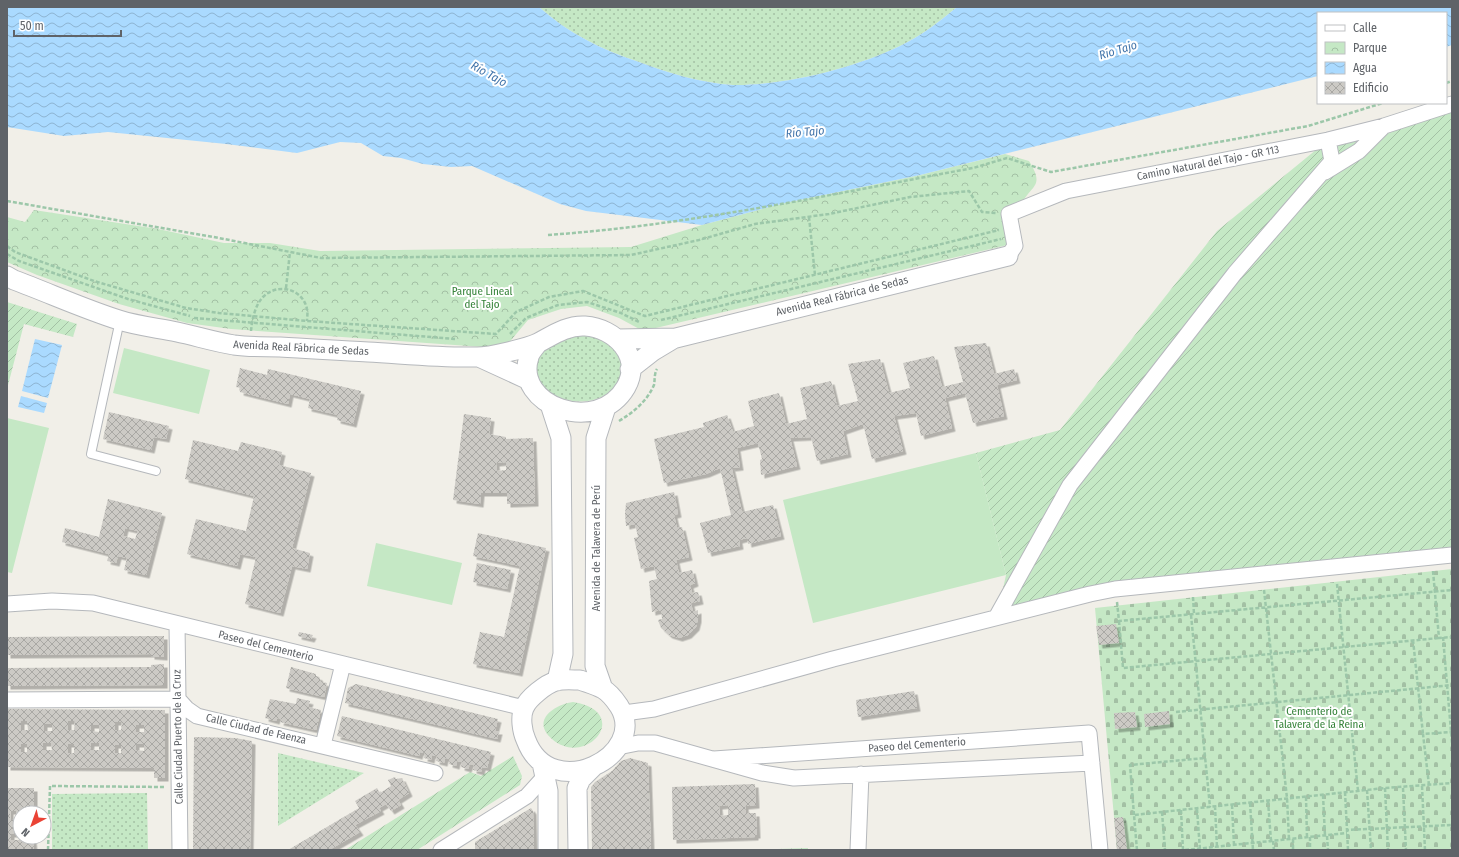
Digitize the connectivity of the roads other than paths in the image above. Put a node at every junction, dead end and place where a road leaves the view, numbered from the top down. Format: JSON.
{"nodes":[{"id":1,"x":1452,"y":104,"type":"edge"},
{"id":2,"x":1384,"y":126,"type":"junction"},
{"id":3,"x":1328,"y":140,"type":"junction"},
{"id":4,"x":1319,"y":176,"type":"junction"},
{"id":5,"x":1008,"y":256,"type":"joint"},
{"id":6,"x":9,"y":278,"type":"edge"},
{"id":7,"x":120,"y":320,"type":"junction"},
{"id":8,"x":676,"y":338,"type":"junction"},
{"id":9,"x":618,"y":339,"type":"junction"},
{"id":10,"x":538,"y":343,"type":"junction"},
{"id":11,"x":479,"y":357,"type":"junction"},
{"id":12,"x":630,"y":369,"type":"junction"},
{"id":13,"x":529,"y":380,"type":"junction"},
{"id":14,"x":550,"y":404,"type":"junction"},
{"id":15,"x":606,"y":407,"type":"junction"},
{"id":16,"x":156,"y":471,"type":"dead end"},
{"id":17,"x":1452,"y":555,"type":"edge"},
{"id":18,"x":7,"y":604,"type":"edge"},
{"id":19,"x":997,"y":616,"type":"junction"},
{"id":20,"x":177,"y":624,"type":"junction"},
{"id":21,"x":343,"y":664,"type":"junction"},
{"id":22,"x":556,"y":681,"type":"junction"},
{"id":23,"x":603,"y":689,"type":"junction"},
{"id":24,"x":7,"y":700,"type":"edge"},
{"id":25,"x":178,"y":700,"type":"junction"},
{"id":26,"x":524,"y":708,"type":"junction"},
{"id":27,"x":624,"y":713,"type":"junction"},
{"id":28,"x":323,"y":745,"type":"junction"},
{"id":29,"x":618,"y":748,"type":"junction"},
{"id":30,"x":714,"y":759,"type":"junction"},
{"id":31,"x":1092,"y":763,"type":"junction"},
{"id":32,"x":594,"y":766,"type":"junction"},
{"id":33,"x":544,"y":769,"type":"junction"},
{"id":34,"x":435,"y":773,"type":"dead end"},
{"id":35,"x":861,"y":774,"type":"junction"},
{"id":36,"x":180,"y":850,"type":"edge"},
{"id":37,"x":441,"y":850,"type":"edge"},
{"id":38,"x":548,"y":850,"type":"edge"},
{"id":39,"x":578,"y":850,"type":"edge"},
{"id":40,"x":858,"y":850,"type":"edge"},
{"id":41,"x":1100,"y":850,"type":"edge"}],
"edges":[{"from":1,"to":2,"type":"street","name":"Camino Natural del Tajo - GR 113"},
{"from":2,"to":3,"type":"street","name":"Camino Natural del Tajo - GR 113"},
{"from":2,"to":4,"type":"street"},
{"from":3,"to":4,"type":"street"},
{"from":3,"to":5,"type":"street","name":"Camino Natural del Tajo - GR 113"},
{"from":4,"to":19,"type":"street"},
{"from":5,"to":8,"type":"street","name":"Avenida Real Fábrica de Sedas"},
{"from":6,"to":7,"type":"street","name":"Avenida Real Fábrica de Sedas"},
{"from":7,"to":11,"type":"street","name":"Avenida Real Fábrica de Sedas"},
{"from":7,"to":16,"type":"lane"},
{"from":8,"to":9,"type":"street","name":"Avenida Real Fábrica de Sedas"},
{"from":8,"to":12,"type":"street","name":"Avenida Real Fábrica de Sedas"},
{"from":9,"to":10,"type":"street","name":"Avenida Real Fábrica de Sedas"},
{"from":9,"to":12,"type":"street","name":"Avenida Real Fábrica de Sedas"},
{"from":10,"to":11,"type":"street","name":"Avenida Real Fábrica de Sedas"},
{"from":10,"to":13,"type":"street","name":"Avenida Real Fábrica de Sedas"},
{"from":11,"to":13,"type":"street","name":"Avenida Real Fábrica de Sedas"},
{"from":12,"to":15,"type":"street","name":"Avenida Real Fábrica de Sedas"},
{"from":13,"to":14,"type":"street","name":"Avenida Real Fábrica de Sedas"},
{"from":14,"to":15,"type":"street","name":"Avenida Real Fábrica de Sedas"},
{"from":14,"to":22,"type":"street"},
{"from":15,"to":23,"type":"street","name":"Avenida de Talavera de Perú"},
{"from":17,"to":19,"type":"street"},
{"from":18,"to":20,"type":"street","name":"Paseo del Cementerio"},
{"from":19,"to":27,"type":"street"},
{"from":20,"to":21,"type":"street","name":"Paseo del Cementerio"},
{"from":20,"to":25,"type":"street","name":"Calle Ciudad Puerto de la Cruz"},
{"from":21,"to":26,"type":"street","name":"Paseo del Cementerio"},
{"from":21,"to":28,"type":"street"},
{"from":22,"to":23,"type":"street"},
{"from":22,"to":26,"type":"street"},
{"from":23,"to":27,"type":"street"},
{"from":24,"to":25,"type":"street"},
{"from":25,"to":28,"type":"street","name":"Calle Ciudad de Faenza"},
{"from":25,"to":36,"type":"street","name":"Calle Ciudad Puerto de la Cruz"},
{"from":26,"to":33,"type":"street"},
{"from":27,"to":29,"type":"street"},
{"from":28,"to":34,"type":"street","name":"Calle Ciudad de Faenza"},
{"from":29,"to":30,"type":"street","name":"Paseo del Cementerio"},
{"from":29,"to":32,"type":"street"},
{"from":30,"to":31,"type":"street","name":"Paseo del Cementerio"},
{"from":30,"to":35,"type":"street","name":"Paseo del Cementerio"},
{"from":31,"to":35,"type":"street","name":"Paseo del Cementerio"},
{"from":31,"to":41,"type":"street","name":"Paseo del Cementerio"},
{"from":32,"to":33,"type":"street"},
{"from":32,"to":39,"type":"street"},
{"from":33,"to":37,"type":"street"},
{"from":33,"to":38,"type":"street"},
{"from":35,"to":40,"type":"street"}]}
